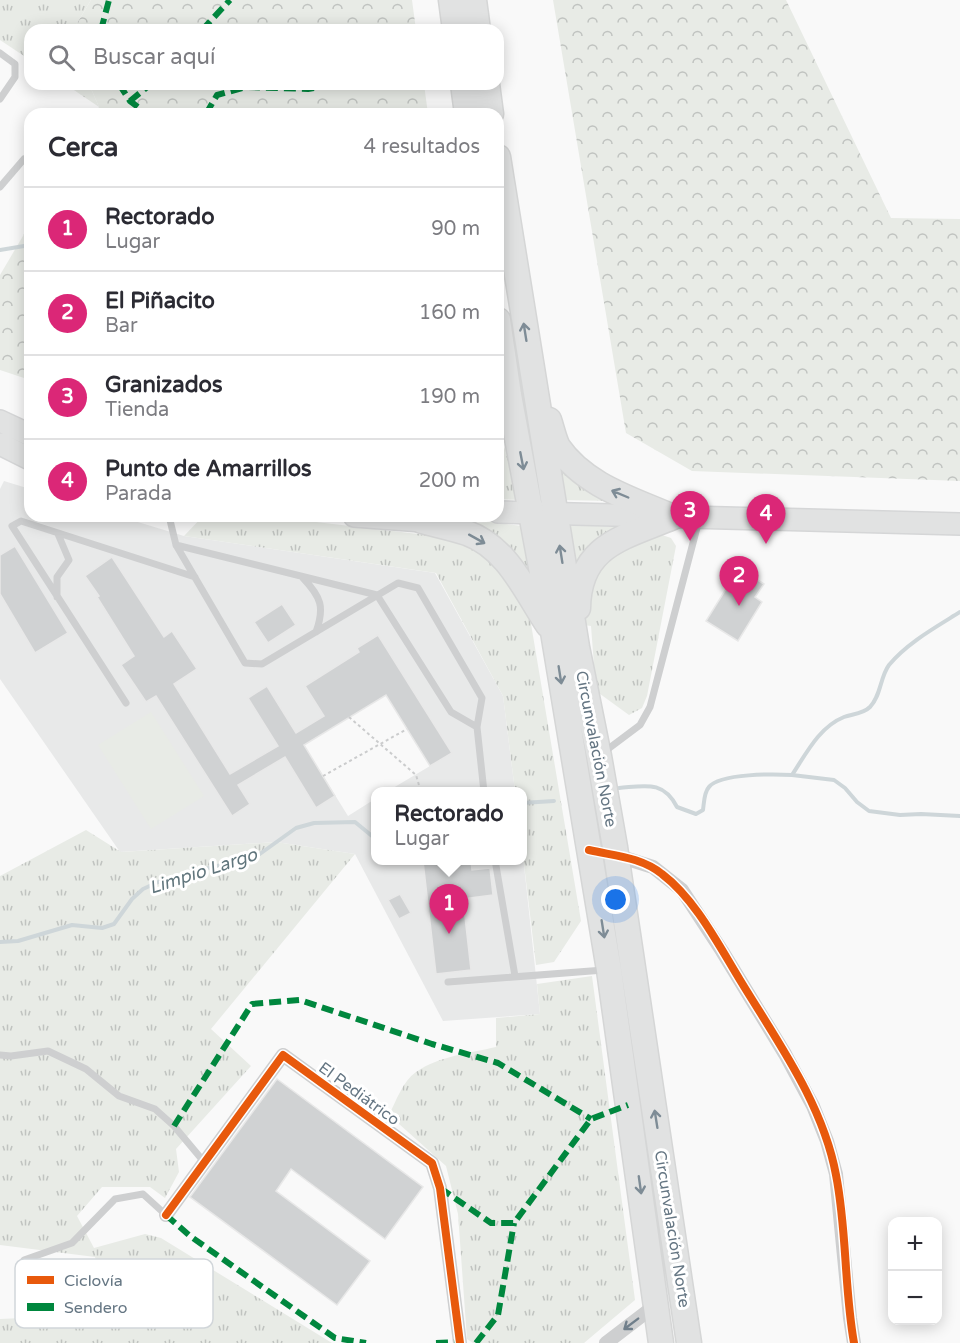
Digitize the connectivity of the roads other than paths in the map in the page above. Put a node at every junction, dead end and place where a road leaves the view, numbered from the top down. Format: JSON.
{"nodes":[{"id":1,"x":451,"y":0,"type":"edge"},
{"id":2,"x":474,"y":0,"type":"edge"},
{"id":3,"x":454,"y":24,"type":"edge"},
{"id":4,"x":477,"y":24,"type":"edge"},
{"id":5,"x":0,"y":53,"type":"edge"},
{"id":6,"x":464,"y":90,"type":"edge"},
{"id":7,"x":488,"y":90,"type":"edge"},
{"id":8,"x":0,"y":99,"type":"edge"},
{"id":9,"x":466,"y":108,"type":"edge"},
{"id":10,"x":490,"y":108,"type":"edge"},
{"id":11,"x":24,"y":159,"type":"dead end"},
{"id":12,"x":0,"y":187,"type":"edge"},
{"id":13,"x":504,"y":196,"type":"edge"},
{"id":14,"x":504,"y":361,"type":"edge"},
{"id":15,"x":530,"y":363,"type":"junction"},
{"id":16,"x":509,"y":395,"type":"junction"},
{"id":17,"x":504,"y":416,"type":"edge"},
{"id":18,"x":0,"y":421,"type":"edge"},
{"id":19,"x":24,"y":432,"type":"edge"},
{"id":20,"x":1,"y":447,"type":"edge"},
{"id":21,"x":24,"y":457,"type":"edge"},
{"id":22,"x":504,"y":512,"type":"edge"},
{"id":23,"x":543,"y":514,"type":"junction"},
{"id":24,"x":673,"y":517,"type":"junction"},
{"id":25,"x":699,"y":518,"type":"junction"},
{"id":26,"x":170,"y":522,"type":"edge"},
{"id":27,"x":440,"y":522,"type":"edge"},
{"id":28,"x":960,"y":524,"type":"edge"},
{"id":29,"x":58,"y":534,"type":"junction"},
{"id":30,"x":176,"y":545,"type":"junction"},
{"id":31,"x":195,"y":577,"type":"junction"},
{"id":32,"x":302,"y":577,"type":"junction"},
{"id":33,"x":377,"y":595,"type":"junction"},
{"id":34,"x":57,"y":597,"type":"junction"},
{"id":35,"x":316,"y":632,"type":"junction"},
{"id":36,"x":553,"y":632,"type":"junction"},
{"id":37,"x":577,"y":647,"type":"junction"},
{"id":38,"x":126,"y":703,"type":"dead end"},
{"id":39,"x":477,"y":728,"type":"junction"},
{"id":40,"x":588,"y":762,"type":"junction"},
{"id":41,"x":483,"y":787,"type":"edge"},
{"id":42,"x":590,"y":850,"type":"junction"},
{"id":43,"x":616,"y":855,"type":"junction"},
{"id":44,"x":496,"y":865,"type":"edge"},
{"id":45,"x":621,"y":968,"type":"junction"},
{"id":46,"x":515,"y":976,"type":"junction"},
{"id":47,"x":448,"y":982,"type":"dead end"},
{"id":48,"x":0,"y":1055,"type":"edge"},
{"id":49,"x":206,"y":1163,"type":"junction"},
{"id":50,"x":166,"y":1215,"type":"joint"},
{"id":51,"x":27,"y":1259,"type":"edge"},
{"id":52,"x":657,"y":1304,"type":"junction"},
{"id":53,"x":687,"y":1331,"type":"edge"},
{"id":54,"x":460,"y":1343,"type":"edge"},
{"id":55,"x":606,"y":1343,"type":"edge"},
{"id":56,"x":662,"y":1343,"type":"edge"},
{"id":57,"x":668,"y":1343,"type":"edge"},
{"id":58,"x":854,"y":1343,"type":"edge"}],
"edges":[{"from":1,"to":3,"type":"highway"},
{"from":2,"to":4,"type":"highway"},
{"from":5,"to":8,"type":"lane"},
{"from":6,"to":9,"type":"highway"},
{"from":7,"to":10,"type":"highway"},
{"from":11,"to":12,"type":"lane"},
{"from":15,"to":13,"type":"highway","name":"Circunvalación Norte","one_way":true},
{"from":14,"to":16,"type":"highway","name":"Circunvalación Norte"},
{"from":15,"to":23,"type":"highway","name":"Circunvalación Norte"},
{"from":24,"to":15,"type":"highway","one_way":true},
{"from":16,"to":17,"type":"highway"},
{"from":16,"to":23,"type":"highway","name":"Circunvalación Norte","one_way":true},
{"from":18,"to":19,"type":"main road"},
{"from":20,"to":21,"type":"main road"},
{"from":22,"to":23,"type":"main road"},
{"from":23,"to":24,"type":"main road"},
{"from":23,"to":36,"type":"highway","name":"Circunvalación Norte"},
{"from":37,"to":23,"type":"highway","name":"Circunvalación Norte","one_way":true},
{"from":24,"to":25,"type":"main road"},
{"from":24,"to":37,"type":"highway"},
{"from":25,"to":28,"type":"main road"},
{"from":25,"to":40,"type":"lane"},
{"from":26,"to":30,"type":"lane"},
{"from":27,"to":36,"type":"highway","one_way":true},
{"from":29,"to":31,"type":"lane"},
{"from":29,"to":34,"type":"lane"},
{"from":29,"to":34,"type":"lane"},
{"from":30,"to":31,"type":"lane"},
{"from":30,"to":32,"type":"lane"},
{"from":31,"to":35,"type":"lane"},
{"from":32,"to":33,"type":"lane"},
{"from":32,"to":35,"type":"lane"},
{"from":33,"to":35,"type":"lane"},
{"from":33,"to":39,"type":"lane"},
{"from":33,"to":39,"type":"lane"},
{"from":34,"to":38,"type":"lane"},
{"from":36,"to":40,"type":"highway","name":"Circunvalación Norte","one_way":true},
{"from":37,"to":40,"type":"highway","name":"Circunvalación Norte"},
{"from":39,"to":41,"type":"lane"},
{"from":40,"to":42,"type":"highway","name":"Circunvalación Norte"},
{"from":40,"to":43,"type":"highway","name":"Circunvalación Norte"},
{"from":42,"to":43,"type":"street"},
{"from":42,"to":45,"type":"highway","name":"Circunvalación Norte","one_way":true},
{"from":43,"to":45,"type":"highway","name":"Circunvalación Norte"},
{"from":43,"to":58,"type":"street"},
{"from":44,"to":46,"type":"lane"},
{"from":45,"to":46,"type":"lane"},
{"from":45,"to":52,"type":"highway","name":"Circunvalación Norte","one_way":true},
{"from":53,"to":45,"type":"highway","name":"Circunvalación Norte","one_way":true},
{"from":46,"to":47,"type":"lane"},
{"from":48,"to":49,"type":"lane"},
{"from":49,"to":50,"type":"street","name":"El Pediátrico"},
{"from":49,"to":54,"type":"street","name":"El Pediátrico"},
{"from":50,"to":51,"type":"lane"},
{"from":52,"to":55,"type":"street","one_way":true},
{"from":52,"to":56,"type":"highway","name":"Circunvalación Norte"},
{"from":53,"to":57,"type":"highway"}]}
